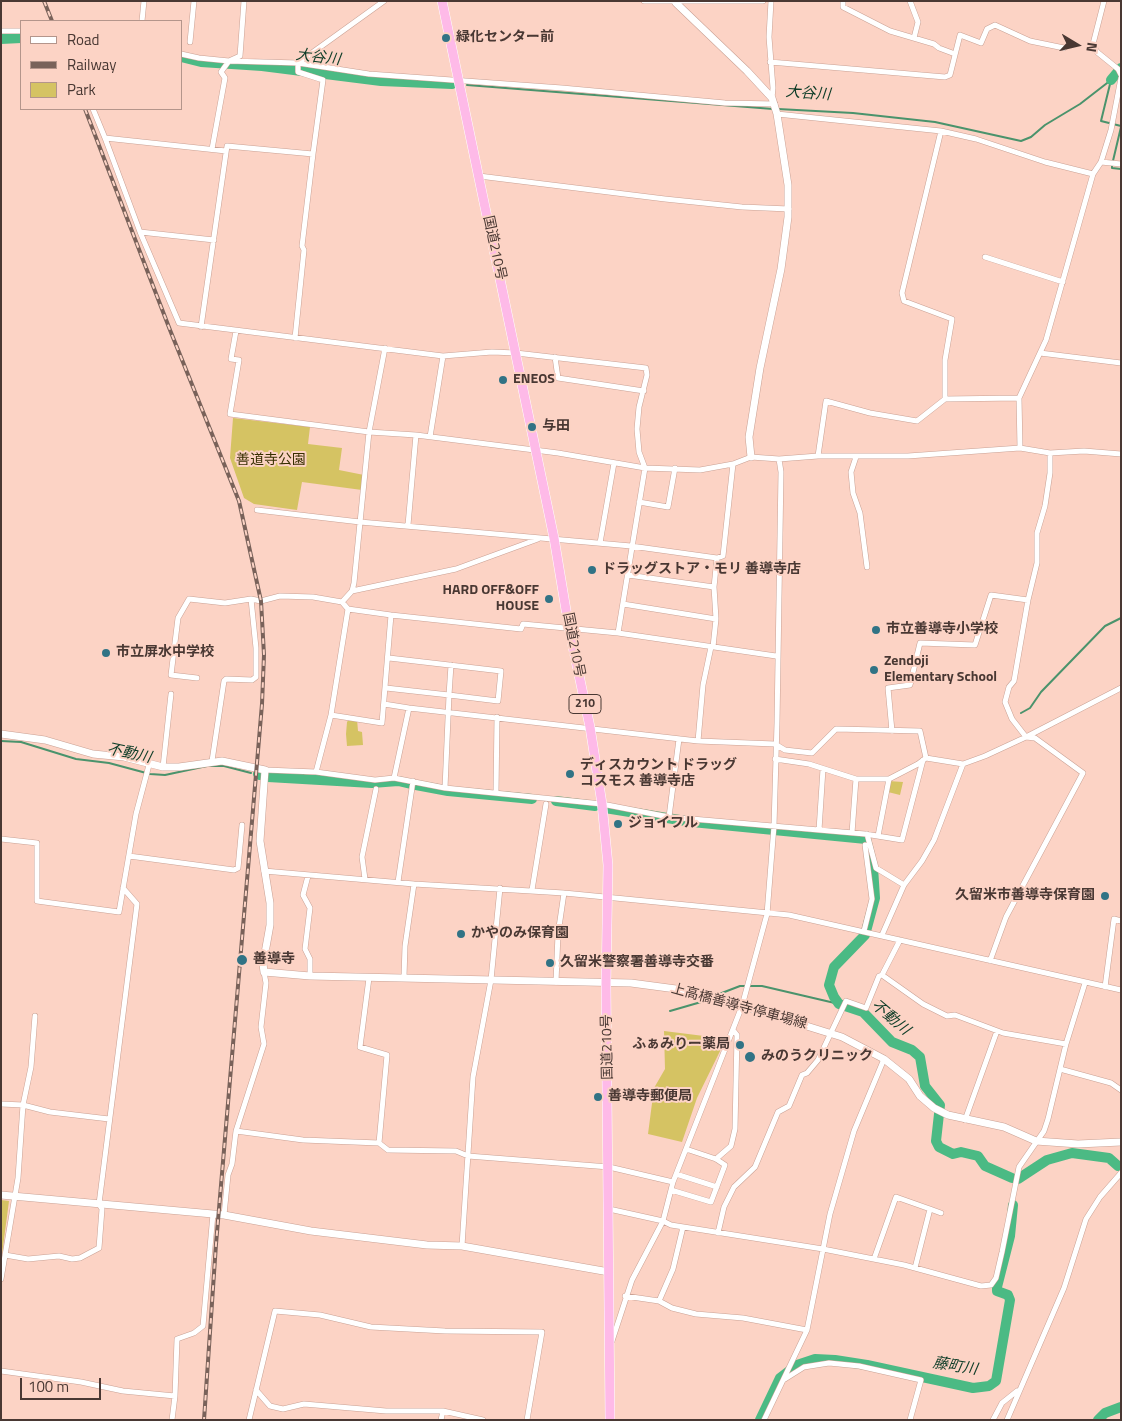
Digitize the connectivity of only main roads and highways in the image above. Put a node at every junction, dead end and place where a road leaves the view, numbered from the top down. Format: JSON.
{"nodes":[{"id":1,"x":442,"y":1,"type":"edge"},
{"id":2,"x":676,"y":2,"type":"edge"},
{"id":3,"x":752,"y":457,"type":"road end"},
{"id":4,"x":1,"y":734,"type":"edge"},
{"id":5,"x":606,"y":984,"type":"junction"},
{"id":6,"x":1121,"y":1142,"type":"edge"},
{"id":7,"x":1,"y":1195,"type":"edge"},
{"id":8,"x":609,"y":1272,"type":"junction"},
{"id":9,"x":610,"y":1420,"type":"edge"}],
"edges":[{"from":1,"to":5,"type":"highway","name":"国道210号","number":"210"},
{"from":2,"to":3,"type":"main road"},
{"from":4,"to":5,"type":"main road","name":"上高橋善導寺停車場線"},
{"from":5,"to":6,"type":"main road","name":"上高橋善導寺停車場線"},
{"from":5,"to":8,"type":"highway","name":"国道210号","number":"210"},
{"from":7,"to":8,"type":"main road"},
{"from":8,"to":9,"type":"highway","name":"国道210号","number":"210"}]}
